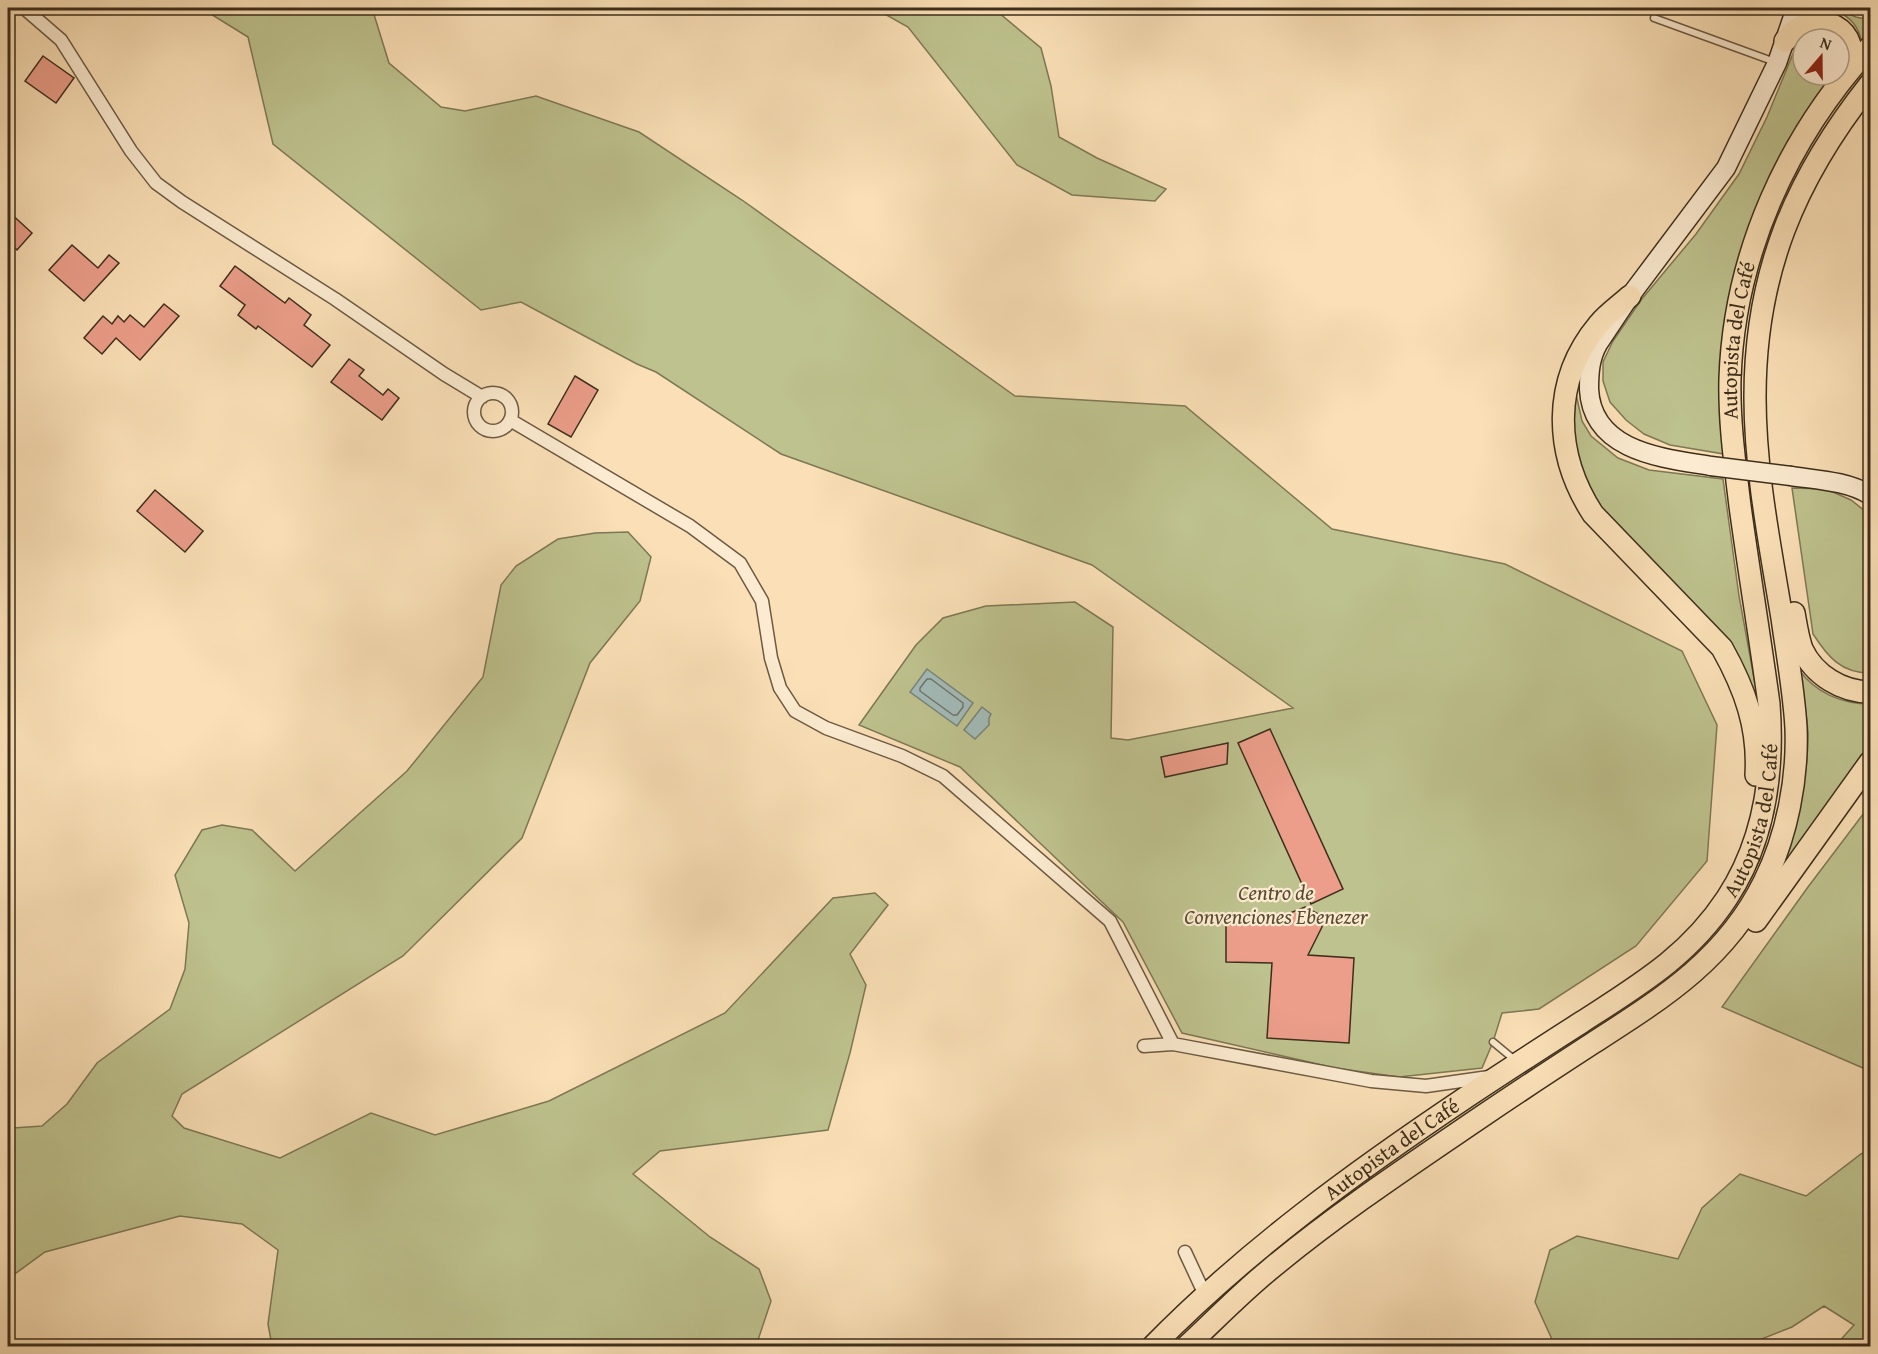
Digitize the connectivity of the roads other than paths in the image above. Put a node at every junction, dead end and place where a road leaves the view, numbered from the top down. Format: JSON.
{"nodes":[{"id":1,"x":24,"y":8,"type":"edge"},
{"id":2,"x":1796,"y":8,"type":"edge"},
{"id":3,"x":1654,"y":18,"type":"dead end"},
{"id":4,"x":1797,"y":27,"type":"edge"},
{"id":5,"x":1837,"y":27,"type":"edge"},
{"id":6,"x":1791,"y":33,"type":"edge"},
{"id":7,"x":1785,"y":41,"type":"junction"},
{"id":8,"x":1870,"y":47,"type":"edge"},
{"id":9,"x":1777,"y":63,"type":"junction"},
{"id":10,"x":1851,"y":68,"type":"edge"},
{"id":11,"x":1870,"y":84,"type":"edge"},
{"id":12,"x":1836,"y":87,"type":"edge"},
{"id":13,"x":1630,"y":296,"type":"junction"},
{"id":14,"x":482,"y":397,"type":"junction"},
{"id":15,"x":1755,"y":400,"type":"junction"},
{"id":16,"x":510,"y":420,"type":"junction"},
{"id":17,"x":1870,"y":495,"type":"edge"},
{"id":18,"x":1870,"y":692,"type":"edge"},
{"id":19,"x":1870,"y":762,"type":"edge"},
{"id":20,"x":1701,"y":933,"type":"junction"},
{"id":21,"x":1644,"y":1010,"type":"junction"},
{"id":22,"x":1493,"y":1042,"type":"dead end"},
{"id":23,"x":1173,"y":1044,"type":"junction"},
{"id":24,"x":1144,"y":1046,"type":"dead end"},
{"id":25,"x":1519,"y":1063,"type":"junction"},
{"id":26,"x":1500,"y":1076,"type":"junction"},
{"id":27,"x":1185,"y":1252,"type":"dead end"},
{"id":28,"x":1205,"y":1295,"type":"junction"},
{"id":29,"x":1153,"y":1347,"type":"edge"},
{"id":30,"x":1187,"y":1347,"type":"edge"}],
"edges":[{"from":1,"to":14,"type":"street"},
{"from":2,"to":7,"type":"main road"},
{"from":3,"to":9,"type":"lane"},
{"from":4,"to":5,"type":"highway"},
{"from":6,"to":7,"type":"highway"},
{"from":7,"to":9,"type":"main road"},
{"from":8,"to":10,"type":"highway","name":"Autopista del Café"},
{"from":9,"to":13,"type":"main road"},
{"from":11,"to":15,"type":"highway","name":"Autopista del Café"},
{"from":12,"to":20,"type":"highway","name":"Autopista del Café"},
{"from":13,"to":17,"type":"main road","bridge":true},
{"from":13,"to":20,"type":"highway"},
{"from":14,"to":16,"type":"street"},
{"from":14,"to":16,"type":"street"},
{"from":15,"to":18,"type":"highway"},
{"from":15,"to":21,"type":"highway","name":"Autopista del Café"},
{"from":16,"to":23,"type":"street"},
{"from":19,"to":21,"type":"highway"},
{"from":20,"to":25,"type":"highway","name":"Autopista del Café"},
{"from":21,"to":30,"type":"highway","name":"Autopista del Café"},
{"from":22,"to":25,"type":"lane"},
{"from":23,"to":24,"type":"street"},
{"from":23,"to":26,"type":"street"},
{"from":25,"to":26,"type":"highway","name":"Autopista del Café"},
{"from":26,"to":28,"type":"highway","name":"Autopista del Café"},
{"from":27,"to":28,"type":"street"},
{"from":28,"to":29,"type":"highway","name":"Autopista del Café"}]}
